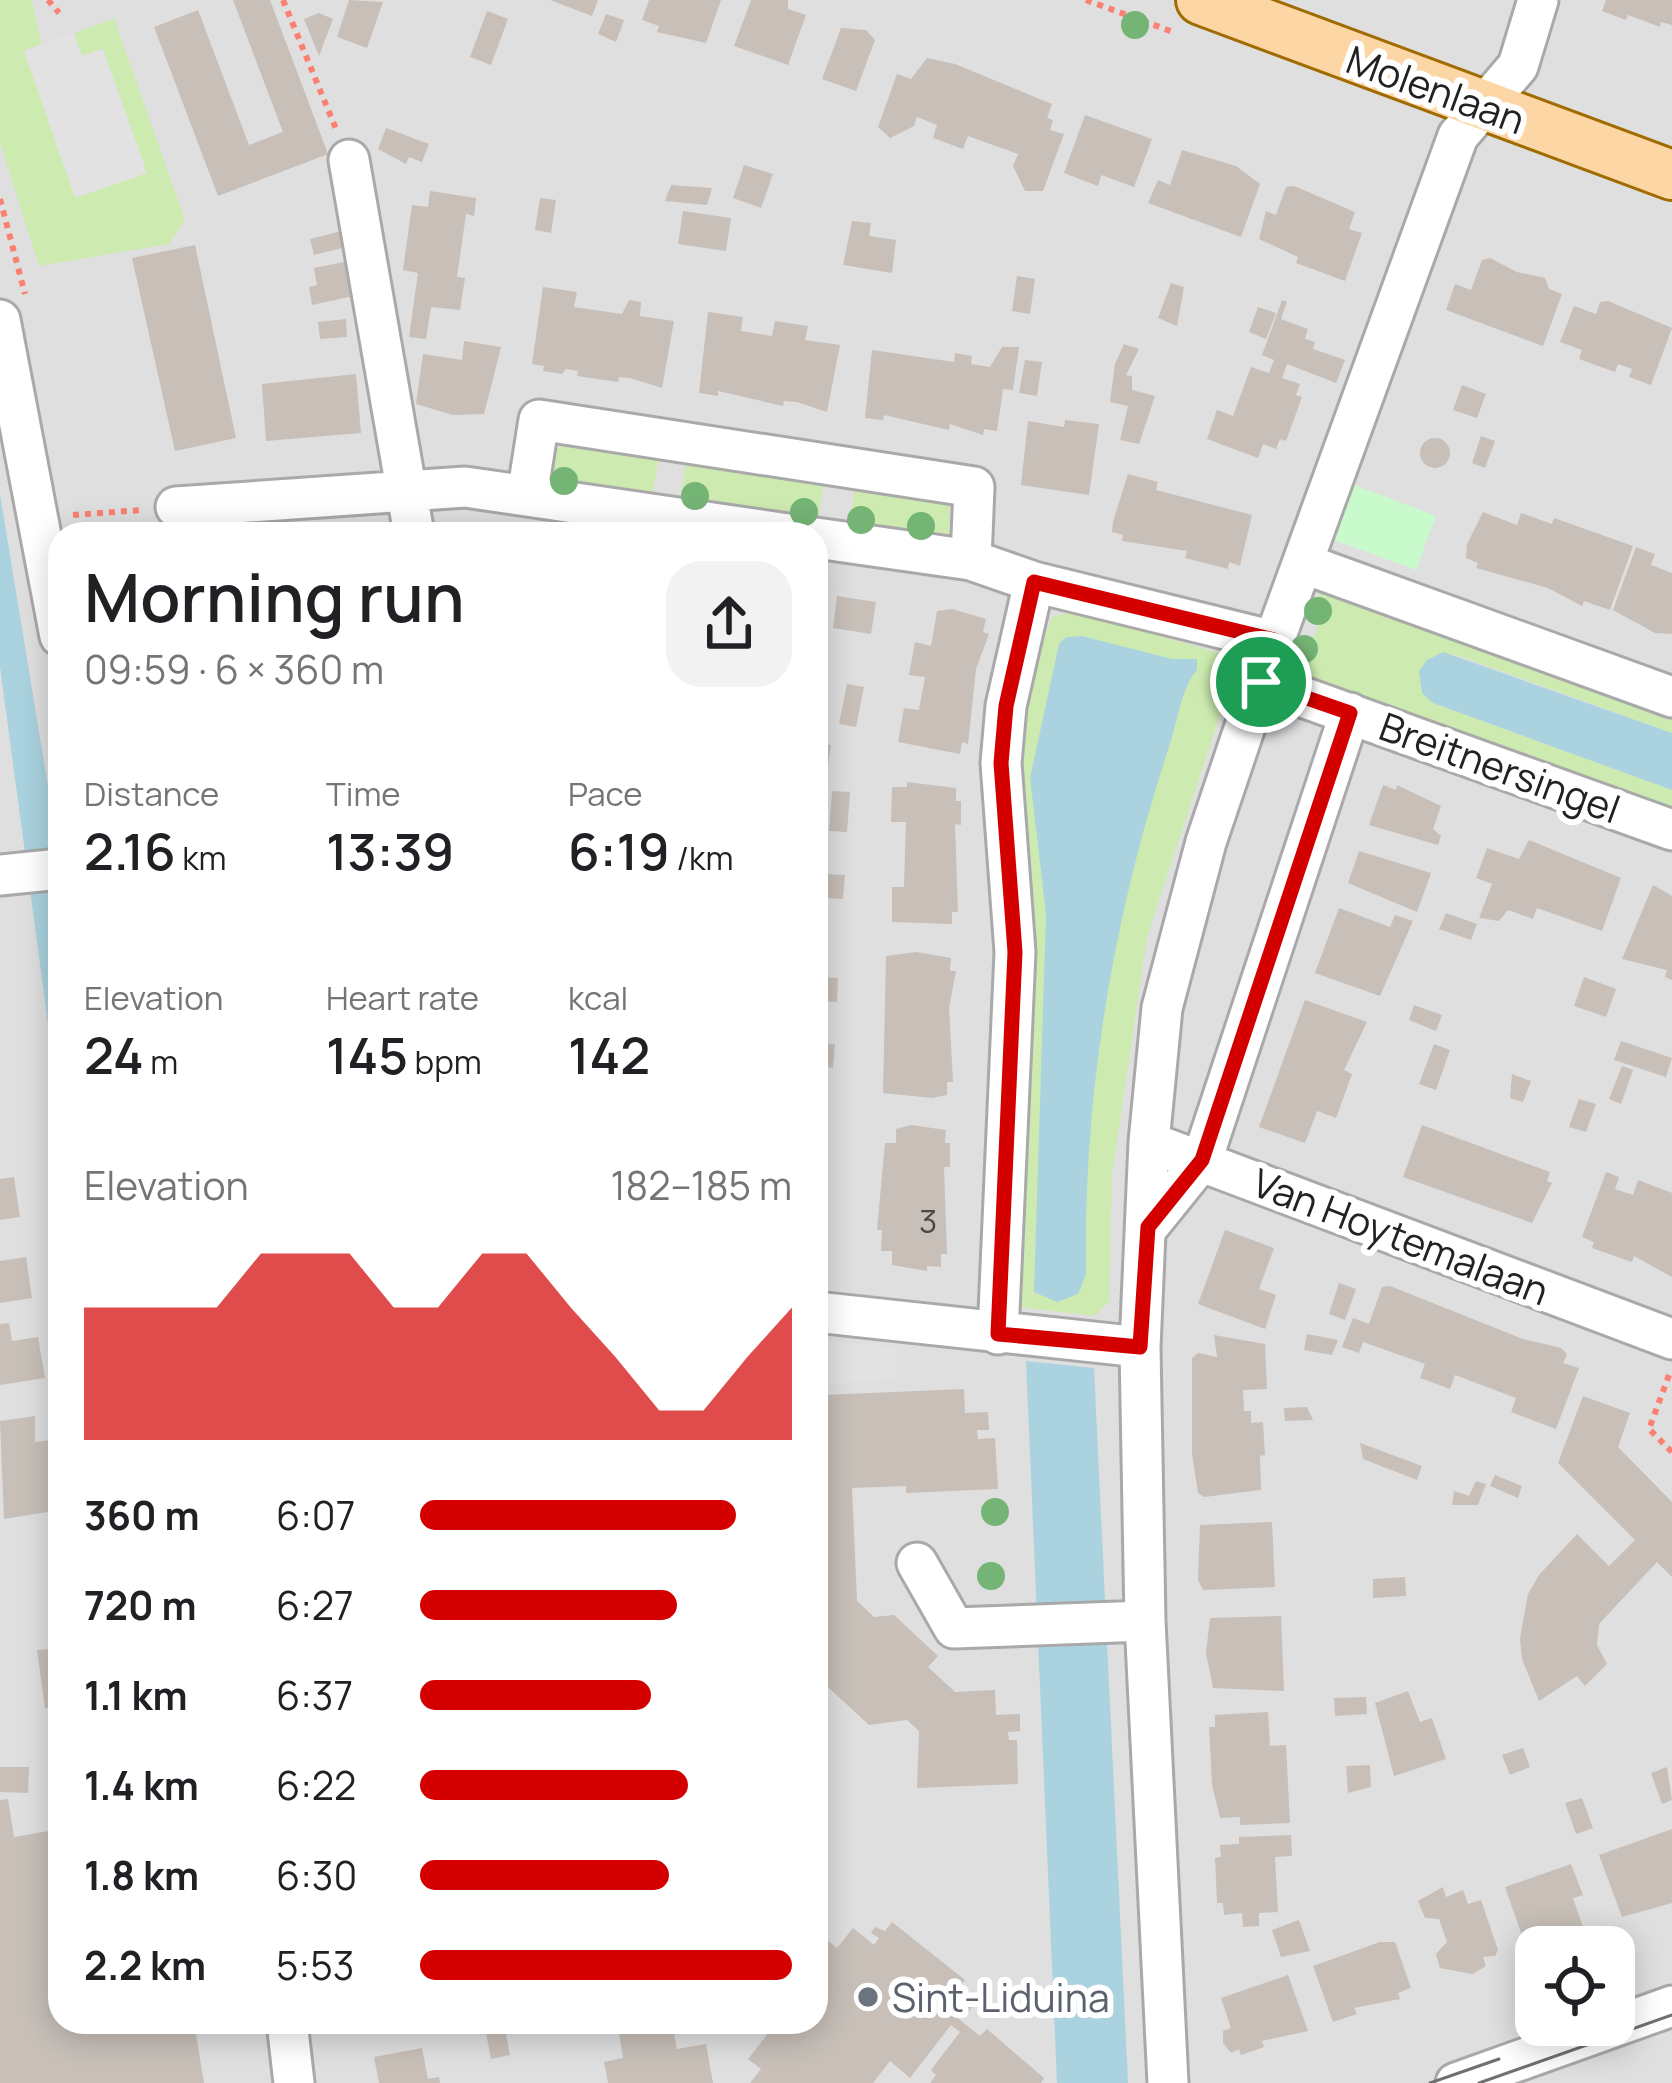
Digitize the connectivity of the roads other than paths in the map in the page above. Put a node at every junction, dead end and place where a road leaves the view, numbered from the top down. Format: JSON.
{"nodes":[{"id":1,"x":1201,"y":0,"type":"edge"},
{"id":2,"x":1538,"y":0,"type":"edge"},
{"id":3,"x":1484,"y":108,"type":"junction"},
{"id":4,"x":349,"y":160,"type":"road end"},
{"id":5,"x":1672,"y":175,"type":"edge"},
{"id":6,"x":0,"y":320,"type":"edge"},
{"id":7,"x":406,"y":489,"type":"junction"},
{"id":8,"x":527,"y":496,"type":"junction"},
{"id":9,"x":176,"y":507,"type":"road end"},
{"id":10,"x":412,"y":522,"type":"edge"},
{"id":11,"x":706,"y":522,"type":"edge"},
{"id":12,"x":828,"y":540,"type":"edge"},
{"id":13,"x":971,"y":560,"type":"junction"},
{"id":14,"x":1305,"y":564,"type":"junction"},
{"id":15,"x":48,"y":573,"type":"edge"},
{"id":16,"x":1034,"y":582,"type":"junction"},
{"id":17,"x":1274,"y":640,"type":"junction"},
{"id":18,"x":1261,"y":682,"type":"junction"},
{"id":19,"x":1672,"y":697,"type":"edge"},
{"id":20,"x":1350,"y":713,"type":"junction"},
{"id":21,"x":1672,"y":830,"type":"edge"},
{"id":22,"x":48,"y":869,"type":"edge"},
{"id":23,"x":8,"y":874,"type":"edge"},
{"id":24,"x":1149,"y":1142,"type":"junction"},
{"id":25,"x":1202,"y":1160,"type":"junction"},
{"id":26,"x":1148,"y":1227,"type":"junction"},
{"id":27,"x":828,"y":1313,"type":"edge"},
{"id":28,"x":1009,"y":1335,"type":"junction"},
{"id":29,"x":1665,"y":1346,"type":"edge"},
{"id":30,"x":1140,"y":1347,"type":"junction"},
{"id":31,"x":917,"y":1563,"type":"dead end"},
{"id":32,"x":1129,"y":1622,"type":"junction"},
{"id":33,"x":1672,"y":2006,"type":"edge"},
{"id":34,"x":288,"y":2034,"type":"edge"},
{"id":35,"x":294,"y":2083,"type":"edge"},
{"id":36,"x":1168,"y":2083,"type":"edge"},
{"id":37,"x":1456,"y":2083,"type":"edge"}],
"edges":[{"from":1,"to":3,"type":"main road","name":"Molenlaan"},
{"from":2,"to":3,"type":"street"},
{"from":3,"to":5,"type":"main road","name":"Molenlaan"},
{"from":3,"to":14,"type":"street"},
{"from":4,"to":7,"type":"street"},
{"from":6,"to":15,"type":"street"},
{"from":7,"to":8,"type":"street"},
{"from":7,"to":9,"type":"street"},
{"from":7,"to":10,"type":"street"},
{"from":8,"to":11,"type":"street"},
{"from":8,"to":13,"type":"street"},
{"from":12,"to":13,"type":"street"},
{"from":13,"to":16,"type":"street"},
{"from":14,"to":17,"type":"street"},
{"from":14,"to":19,"type":"street"},
{"from":16,"to":17,"type":"street"},
{"from":16,"to":28,"type":"street"},
{"from":17,"to":18,"type":"street"},
{"from":18,"to":20,"type":"street","name":"Breitnersingel"},
{"from":18,"to":24,"type":"street"},
{"from":20,"to":21,"type":"street","name":"Breitnersingel"},
{"from":20,"to":25,"type":"street"},
{"from":22,"to":23,"type":"street"},
{"from":24,"to":25,"type":"street","name":"Van Hoytemalaan"},
{"from":24,"to":26,"type":"street"},
{"from":25,"to":26,"type":"street"},
{"from":25,"to":29,"type":"street","name":"Van Hoytemalaan"},
{"from":26,"to":30,"type":"street"},
{"from":27,"to":28,"type":"street"},
{"from":28,"to":30,"type":"street"},
{"from":30,"to":32,"type":"street"},
{"from":31,"to":32,"type":"street"},
{"from":32,"to":36,"type":"street"},
{"from":33,"to":37,"type":"street"},
{"from":34,"to":35,"type":"street"}]}
